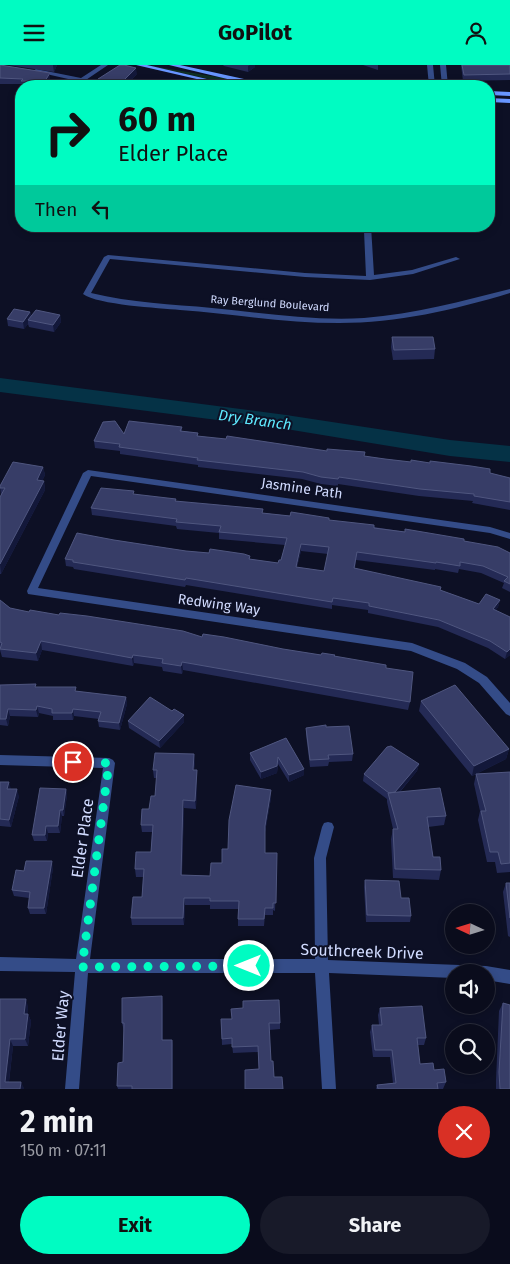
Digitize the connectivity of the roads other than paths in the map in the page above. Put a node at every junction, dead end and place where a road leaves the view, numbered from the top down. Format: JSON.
{"nodes":[{"id":1,"x":105,"y":65,"type":"edge"},
{"id":2,"x":139,"y":65,"type":"edge"},
{"id":3,"x":172,"y":65,"type":"edge"},
{"id":4,"x":430,"y":65,"type":"edge"},
{"id":5,"x":443,"y":65,"type":"edge"},
{"id":6,"x":29,"y":70,"type":"edge"},
{"id":7,"x":82,"y":80,"type":"joint"},
{"id":8,"x":207,"y":80,"type":"edge"},
{"id":9,"x":240,"y":80,"type":"edge"},
{"id":10,"x":431,"y":80,"type":"edge"},
{"id":11,"x":445,"y":80,"type":"edge"},
{"id":12,"x":495,"y":93,"type":"edge"},
{"id":13,"x":510,"y":93,"type":"edge"},
{"id":14,"x":495,"y":100,"type":"edge"},
{"id":15,"x":510,"y":101,"type":"edge"},
{"id":16,"x":367,"y":232,"type":"edge"},
{"id":17,"x":456,"y":259,"type":"dead end"},
{"id":18,"x":370,"y":278,"type":"junction"},
{"id":19,"x":510,"y":291,"type":"edge"},
{"id":20,"x":88,"y":473,"type":"joint"},
{"id":21,"x":510,"y":536,"type":"edge"},
{"id":22,"x":510,"y":711,"type":"edge"},
{"id":23,"x":0,"y":761,"type":"edge"},
{"id":24,"x":328,"y":827,"type":"dead end"},
{"id":25,"x":0,"y":964,"type":"edge"},
{"id":26,"x":323,"y":966,"type":"junction"},
{"id":27,"x":82,"y":967,"type":"junction"},
{"id":28,"x":445,"y":971,"type":"edge"},
{"id":29,"x":495,"y":974,"type":"edge"},
{"id":30,"x":510,"y":977,"type":"edge"},
{"id":31,"x":72,"y":1089,"type":"edge"},
{"id":32,"x":329,"y":1089,"type":"edge"}],
"edges":[{"from":1,"to":7,"type":"street"},
{"from":2,"to":8,"type":"street"},
{"from":3,"to":9,"type":"street"},
{"from":4,"to":10,"type":"street"},
{"from":5,"to":11,"type":"street"},
{"from":6,"to":7,"type":"street"},
{"from":12,"to":13,"type":"street"},
{"from":14,"to":15,"type":"street"},
{"from":16,"to":18,"type":"street"},
{"from":17,"to":18,"type":"street"},
{"from":18,"to":19,"type":"street","name":"Ray Berglund Boulevard"},
{"from":20,"to":21,"type":"street","name":"Jasmine Path"},
{"from":20,"to":22,"type":"street","name":"Redwing Way"},
{"from":23,"to":27,"type":"street","name":"Elder Place"},
{"from":24,"to":26,"type":"street"},
{"from":25,"to":27,"type":"street","name":"Southcreek Drive"},
{"from":26,"to":27,"type":"street","name":"Southcreek Drive"},
{"from":26,"to":28,"type":"street","name":"Southcreek Drive"},
{"from":26,"to":32,"type":"street"},
{"from":27,"to":31,"type":"street","name":"Elder Way"},
{"from":29,"to":30,"type":"street"}]}
